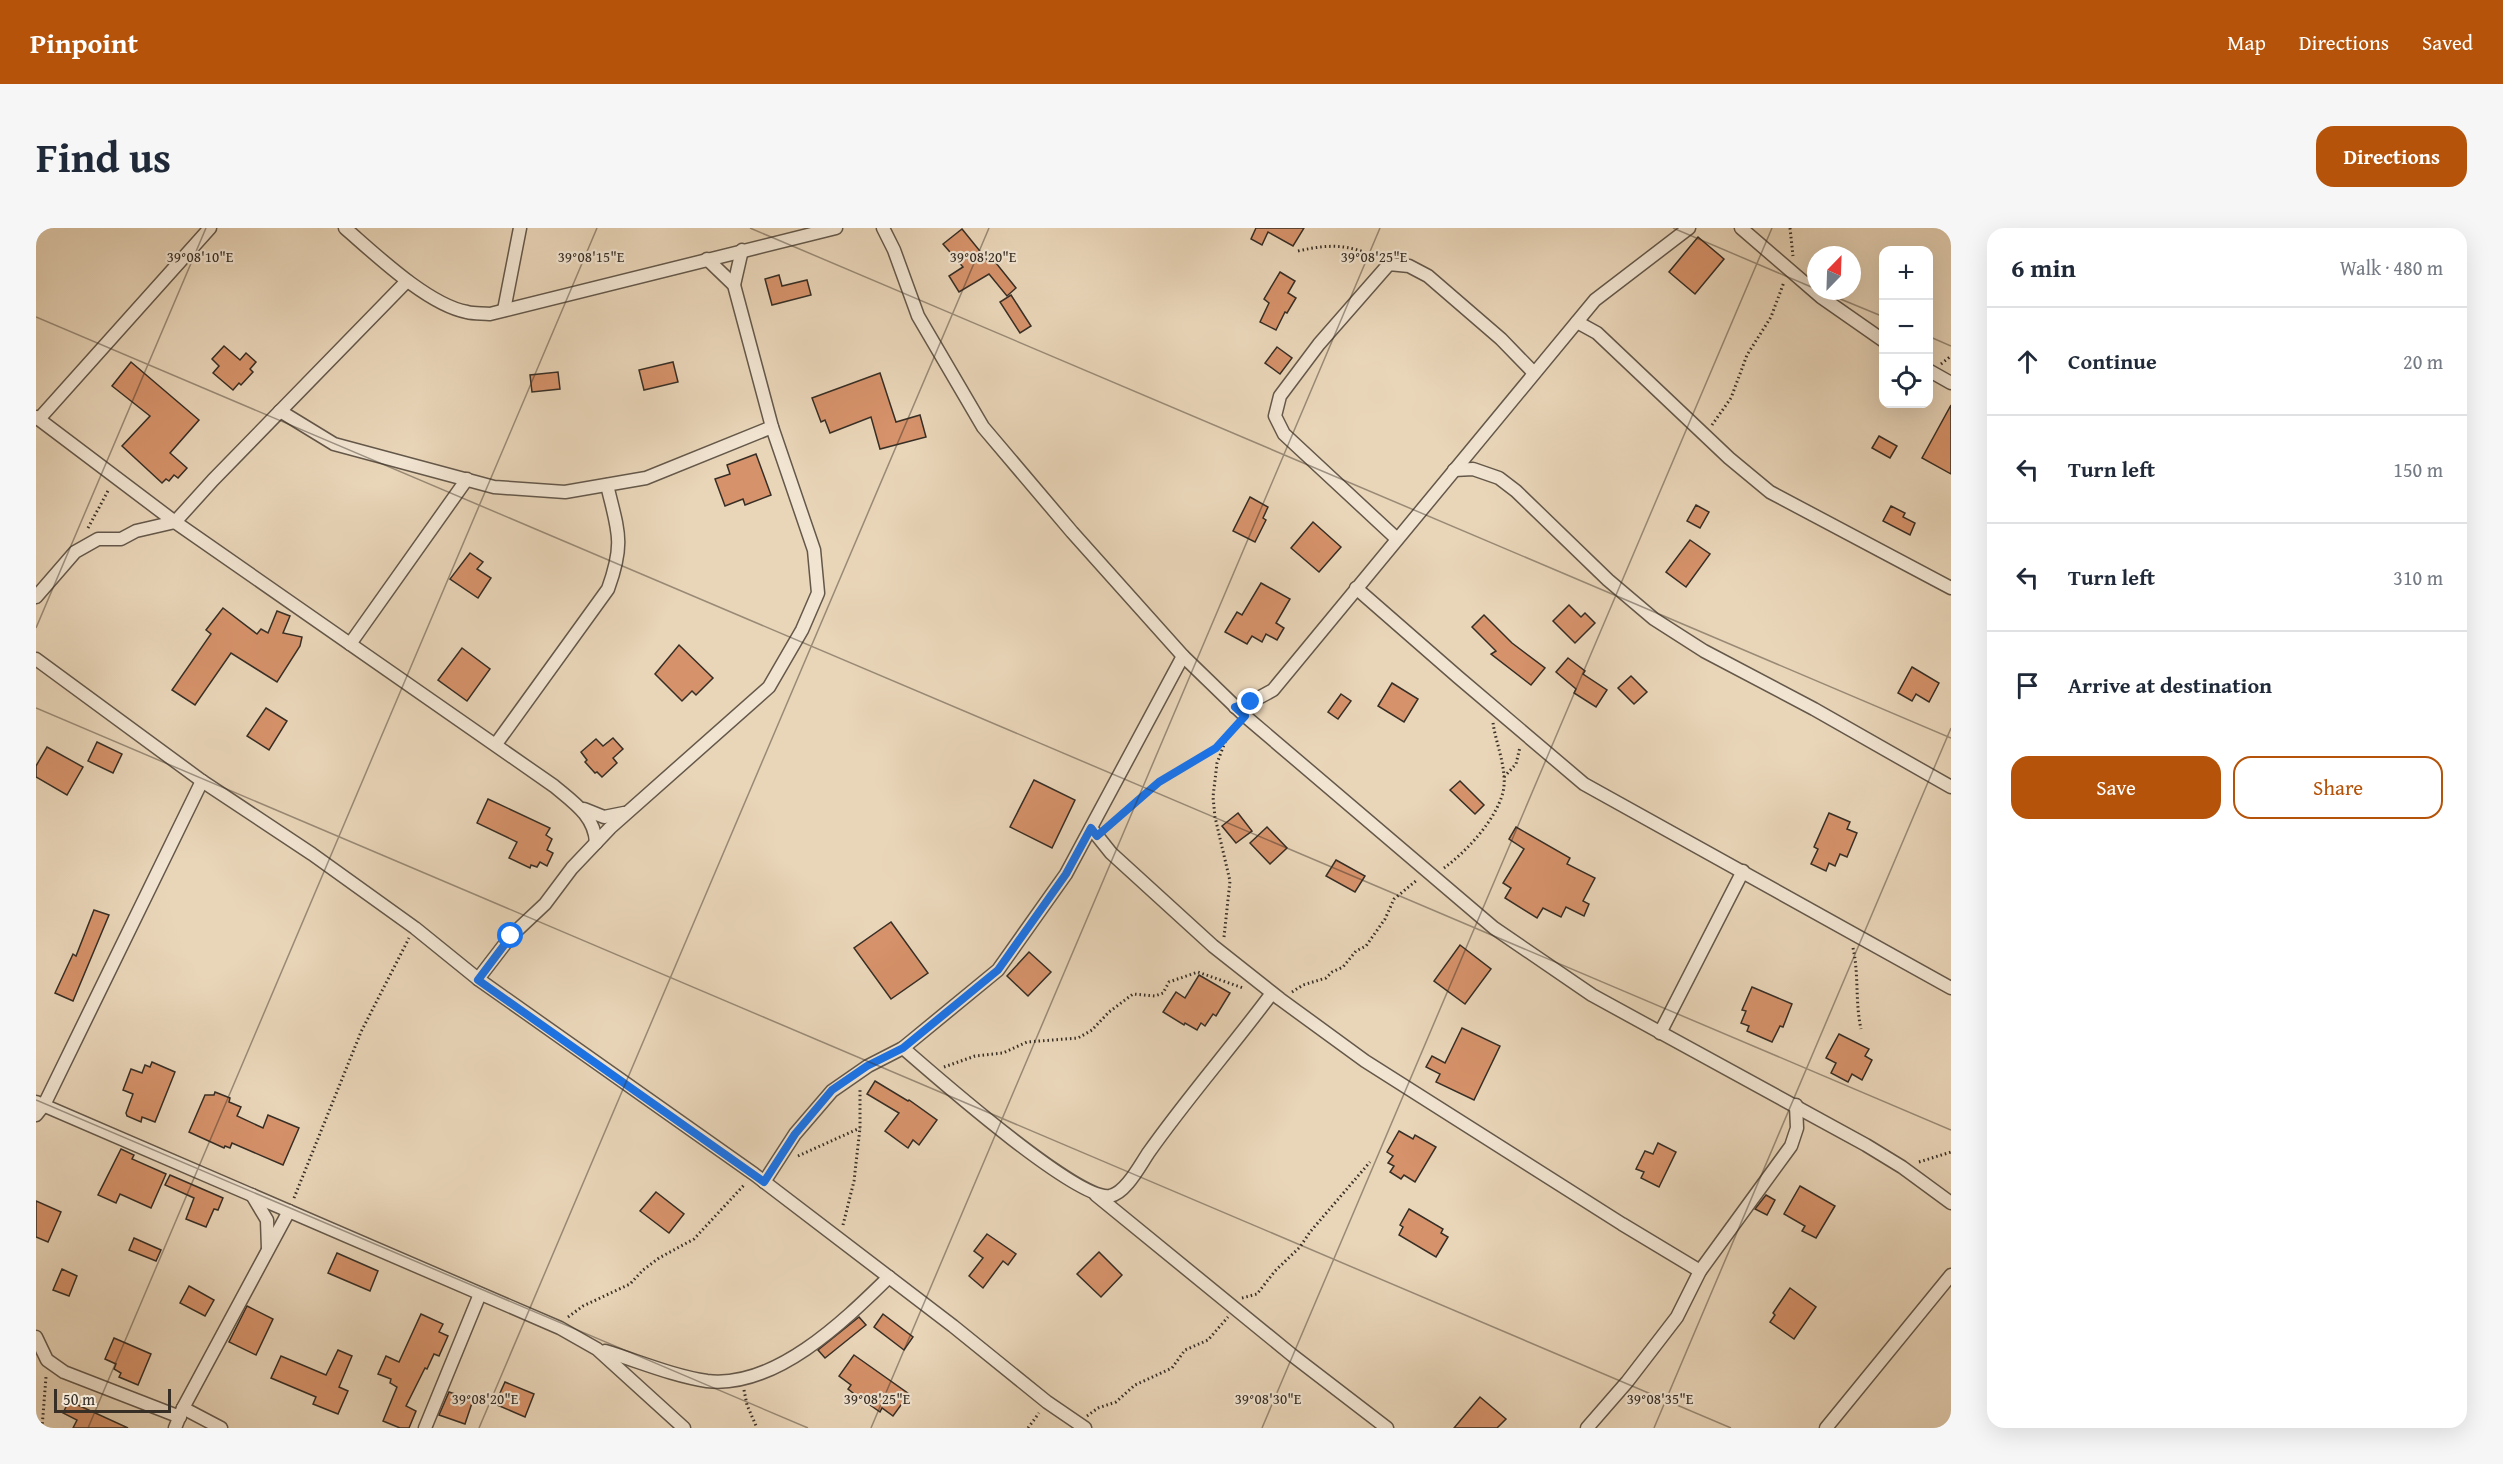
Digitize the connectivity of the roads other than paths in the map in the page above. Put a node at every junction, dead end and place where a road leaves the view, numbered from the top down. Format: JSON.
{"nodes":[{"id":1,"x":210,"y":228,"type":"edge"},
{"id":2,"x":345,"y":228,"type":"edge"},
{"id":3,"x":520,"y":228,"type":"edge"},
{"id":4,"x":837,"y":228,"type":"edge"},
{"id":5,"x":883,"y":228,"type":"edge"},
{"id":6,"x":1689,"y":228,"type":"edge"},
{"id":7,"x":1741,"y":228,"type":"edge"},
{"id":8,"x":742,"y":250,"type":"junction"},
{"id":9,"x":707,"y":259,"type":"junction"},
{"id":10,"x":407,"y":281,"type":"junction"},
{"id":11,"x":734,"y":285,"type":"junction"},
{"id":12,"x":504,"y":310,"type":"junction"},
{"id":13,"x":1577,"y":322,"type":"junction"},
{"id":14,"x":1879,"y":338,"type":"edge"},
{"id":15,"x":1933,"y":372,"type":"edge"},
{"id":16,"x":1534,"y":373,"type":"junction"},
{"id":17,"x":1951,"y":383,"type":"edge"},
{"id":18,"x":280,"y":411,"type":"junction"},
{"id":19,"x":38,"y":418,"type":"edge"},
{"id":20,"x":771,"y":427,"type":"junction"},
{"id":21,"x":1454,"y":470,"type":"junction"},
{"id":22,"x":467,"y":479,"type":"junction"},
{"id":23,"x":606,"y":485,"type":"junction"},
{"id":24,"x":190,"y":506,"type":"junction"},
{"id":25,"x":175,"y":522,"type":"junction"},
{"id":26,"x":192,"y":534,"type":"junction"},
{"id":27,"x":1397,"y":539,"type":"junction"},
{"id":28,"x":1356,"y":588,"type":"junction"},
{"id":29,"x":1951,"y":588,"type":"edge"},
{"id":30,"x":36,"y":597,"type":"edge"},
{"id":31,"x":350,"y":644,"type":"junction"},
{"id":32,"x":1184,"y":656,"type":"junction"},
{"id":33,"x":36,"y":659,"type":"edge"},
{"id":34,"x":1235,"y":707,"type":"junction"},
{"id":35,"x":496,"y":744,"type":"junction"},
{"id":36,"x":202,"y":781,"type":"junction"},
{"id":37,"x":1951,"y":787,"type":"edge"},
{"id":38,"x":580,"y":807,"type":"junction"},
{"id":39,"x":628,"y":812,"type":"junction"},
{"id":40,"x":1094,"y":832,"type":"junction"},
{"id":41,"x":596,"y":843,"type":"junction"},
{"id":42,"x":1743,"y":871,"type":"junction"},
{"id":43,"x":478,"y":980,"type":"junction"},
{"id":44,"x":1951,"y":988,"type":"edge"},
{"id":45,"x":1276,"y":996,"type":"junction"},
{"id":46,"x":1660,"y":1033,"type":"junction"},
{"id":47,"x":903,"y":1048,"type":"junction"},
{"id":48,"x":1796,"y":1105,"type":"junction"},
{"id":49,"x":39,"y":1107,"type":"edge"},
{"id":50,"x":764,"y":1182,"type":"junction"},
{"id":51,"x":251,"y":1194,"type":"junction"},
{"id":52,"x":1096,"y":1195,"type":"junction"},
{"id":53,"x":1951,"y":1203,"type":"edge"},
{"id":54,"x":289,"y":1211,"type":"junction"},
{"id":55,"x":268,"y":1250,"type":"junction"},
{"id":56,"x":1700,"y":1271,"type":"junction"},
{"id":57,"x":1951,"y":1275,"type":"edge"},
{"id":58,"x":889,"y":1277,"type":"junction"},
{"id":59,"x":480,"y":1294,"type":"junction"},
{"id":60,"x":36,"y":1337,"type":"edge"},
{"id":61,"x":597,"y":1349,"type":"junction"},
{"id":62,"x":180,"y":1418,"type":"edge"},
{"id":63,"x":1080,"y":1424,"type":"edge"},
{"id":64,"x":1829,"y":1424,"type":"edge"},
{"id":65,"x":676,"y":1426,"type":"edge"},
{"id":66,"x":221,"y":1428,"type":"edge"},
{"id":67,"x":425,"y":1428,"type":"edge"},
{"id":68,"x":1387,"y":1428,"type":"edge"},
{"id":69,"x":1587,"y":1428,"type":"edge"},
{"id":70,"x":1844,"y":1428,"type":"edge"}],
"edges":[{"from":1,"to":19,"type":"street"},
{"from":2,"to":10,"type":"street"},
{"from":3,"to":12,"type":"street"},
{"from":4,"to":8,"type":"street"},
{"from":5,"to":32,"type":"street"},
{"from":6,"to":13,"type":"street"},
{"from":7,"to":14,"type":"street"},
{"from":8,"to":9,"type":"street"},
{"from":8,"to":11,"type":"street"},
{"from":9,"to":11,"type":"street"},
{"from":9,"to":12,"type":"street"},
{"from":10,"to":12,"type":"street"},
{"from":10,"to":18,"type":"street"},
{"from":11,"to":20,"type":"street"},
{"from":13,"to":16,"type":"street"},
{"from":13,"to":29,"type":"street"},
{"from":15,"to":17,"type":"street"},
{"from":16,"to":21,"type":"street"},
{"from":16,"to":27,"type":"street"},
{"from":18,"to":22,"type":"street"},
{"from":18,"to":24,"type":"street"},
{"from":19,"to":25,"type":"street"},
{"from":20,"to":23,"type":"street"},
{"from":20,"to":39,"type":"street"},
{"from":21,"to":27,"type":"street"},
{"from":21,"to":37,"type":"street"},
{"from":22,"to":23,"type":"street"},
{"from":22,"to":31,"type":"street"},
{"from":23,"to":35,"type":"street"},
{"from":24,"to":25,"type":"street"},
{"from":24,"to":26,"type":"street"},
{"from":25,"to":26,"type":"street"},
{"from":25,"to":30,"type":"street"},
{"from":26,"to":31,"type":"street"},
{"from":27,"to":28,"type":"street"},
{"from":28,"to":34,"type":"street"},
{"from":28,"to":42,"type":"street"},
{"from":31,"to":35,"type":"street"},
{"from":32,"to":34,"type":"street"},
{"from":32,"to":40,"type":"street"},
{"from":33,"to":36,"type":"street"},
{"from":34,"to":46,"type":"street"},
{"from":35,"to":38,"type":"street"},
{"from":36,"to":43,"type":"street"},
{"from":36,"to":49,"type":"street"},
{"from":38,"to":39,"type":"street"},
{"from":38,"to":41,"type":"street"},
{"from":39,"to":41,"type":"street"},
{"from":40,"to":45,"type":"street"},
{"from":40,"to":47,"type":"street"},
{"from":41,"to":43,"type":"street"},
{"from":42,"to":44,"type":"street"},
{"from":42,"to":46,"type":"street"},
{"from":43,"to":50,"type":"street"},
{"from":45,"to":52,"type":"street"},
{"from":45,"to":56,"type":"street"},
{"from":46,"to":48,"type":"street"},
{"from":47,"to":50,"type":"street"},
{"from":47,"to":52,"type":"street"},
{"from":48,"to":53,"type":"street"},
{"from":48,"to":56,"type":"street"},
{"from":49,"to":51,"type":"street"},
{"from":50,"to":58,"type":"street"},
{"from":51,"to":54,"type":"street"},
{"from":51,"to":55,"type":"street"},
{"from":52,"to":68,"type":"street"},
{"from":54,"to":55,"type":"street"},
{"from":54,"to":59,"type":"street"},
{"from":55,"to":62,"type":"street"},
{"from":56,"to":69,"type":"street"},
{"from":57,"to":64,"type":"street"},
{"from":58,"to":61,"type":"street"},
{"from":58,"to":63,"type":"street"},
{"from":59,"to":61,"type":"street"},
{"from":59,"to":67,"type":"street"},
{"from":60,"to":62,"type":"street"},
{"from":61,"to":65,"type":"street"},
{"from":62,"to":66,"type":"street"},
{"from":64,"to":70,"type":"street"}]}
